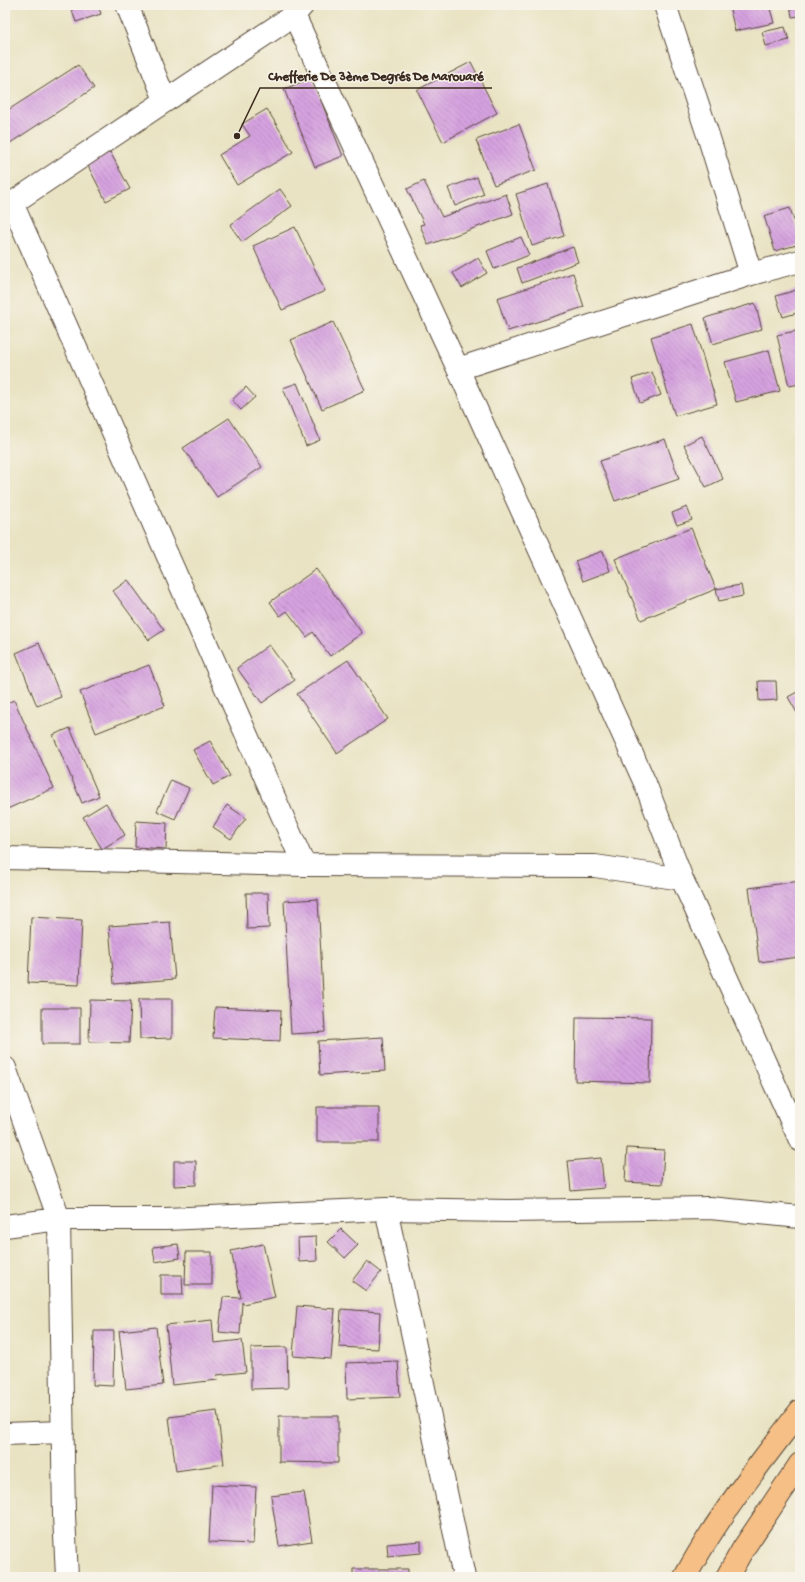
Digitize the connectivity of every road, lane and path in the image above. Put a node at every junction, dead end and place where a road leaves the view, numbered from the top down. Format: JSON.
{"nodes":[{"id":1,"x":127,"y":5,"type":"edge"},
{"id":2,"x":665,"y":5,"type":"edge"},
{"id":3,"x":299,"y":10,"type":"edge"},
{"id":4,"x":165,"y":100,"type":"junction"},
{"id":5,"x":8,"y":205,"type":"edge"},
{"id":6,"x":800,"y":261,"type":"edge"},
{"id":7,"x":751,"y":274,"type":"junction"},
{"id":8,"x":458,"y":369,"type":"junction"},
{"id":9,"x":5,"y":858,"type":"edge"},
{"id":10,"x":304,"y":865,"type":"junction"},
{"id":11,"x":682,"y":879,"type":"junction"},
{"id":12,"x":5,"y":1068,"type":"edge"},
{"id":13,"x":800,"y":1140,"type":"edge"},
{"id":14,"x":386,"y":1209,"type":"junction"},
{"id":15,"x":800,"y":1217,"type":"edge"},
{"id":16,"x":59,"y":1220,"type":"junction"},
{"id":17,"x":5,"y":1226,"type":"edge"},
{"id":18,"x":800,"y":1410,"type":"edge"},
{"id":19,"x":63,"y":1432,"type":"junction"},
{"id":20,"x":5,"y":1434,"type":"edge"},
{"id":21,"x":800,"y":1464,"type":"edge"},
{"id":22,"x":67,"y":1577,"type":"edge"},
{"id":23,"x":464,"y":1577,"type":"edge"},
{"id":24,"x":685,"y":1577,"type":"edge"},
{"id":25,"x":727,"y":1577,"type":"edge"}],
"edges":[{"from":1,"to":4,"type":"street"},
{"from":2,"to":7,"type":"street"},
{"from":3,"to":4,"type":"street"},
{"from":3,"to":8,"type":"street"},
{"from":4,"to":5,"type":"street"},
{"from":5,"to":10,"type":"street"},
{"from":6,"to":7,"type":"street"},
{"from":7,"to":8,"type":"street"},
{"from":8,"to":11,"type":"street"},
{"from":9,"to":10,"type":"street"},
{"from":10,"to":11,"type":"street"},
{"from":11,"to":13,"type":"street"},
{"from":12,"to":16,"type":"street"},
{"from":14,"to":15,"type":"street"},
{"from":14,"to":16,"type":"street"},
{"from":14,"to":23,"type":"street"},
{"from":16,"to":17,"type":"street"},
{"from":16,"to":19,"type":"street"},
{"from":18,"to":24,"type":"main road"},
{"from":19,"to":20,"type":"street"},
{"from":19,"to":22,"type":"street"},
{"from":21,"to":25,"type":"main road"}]}
